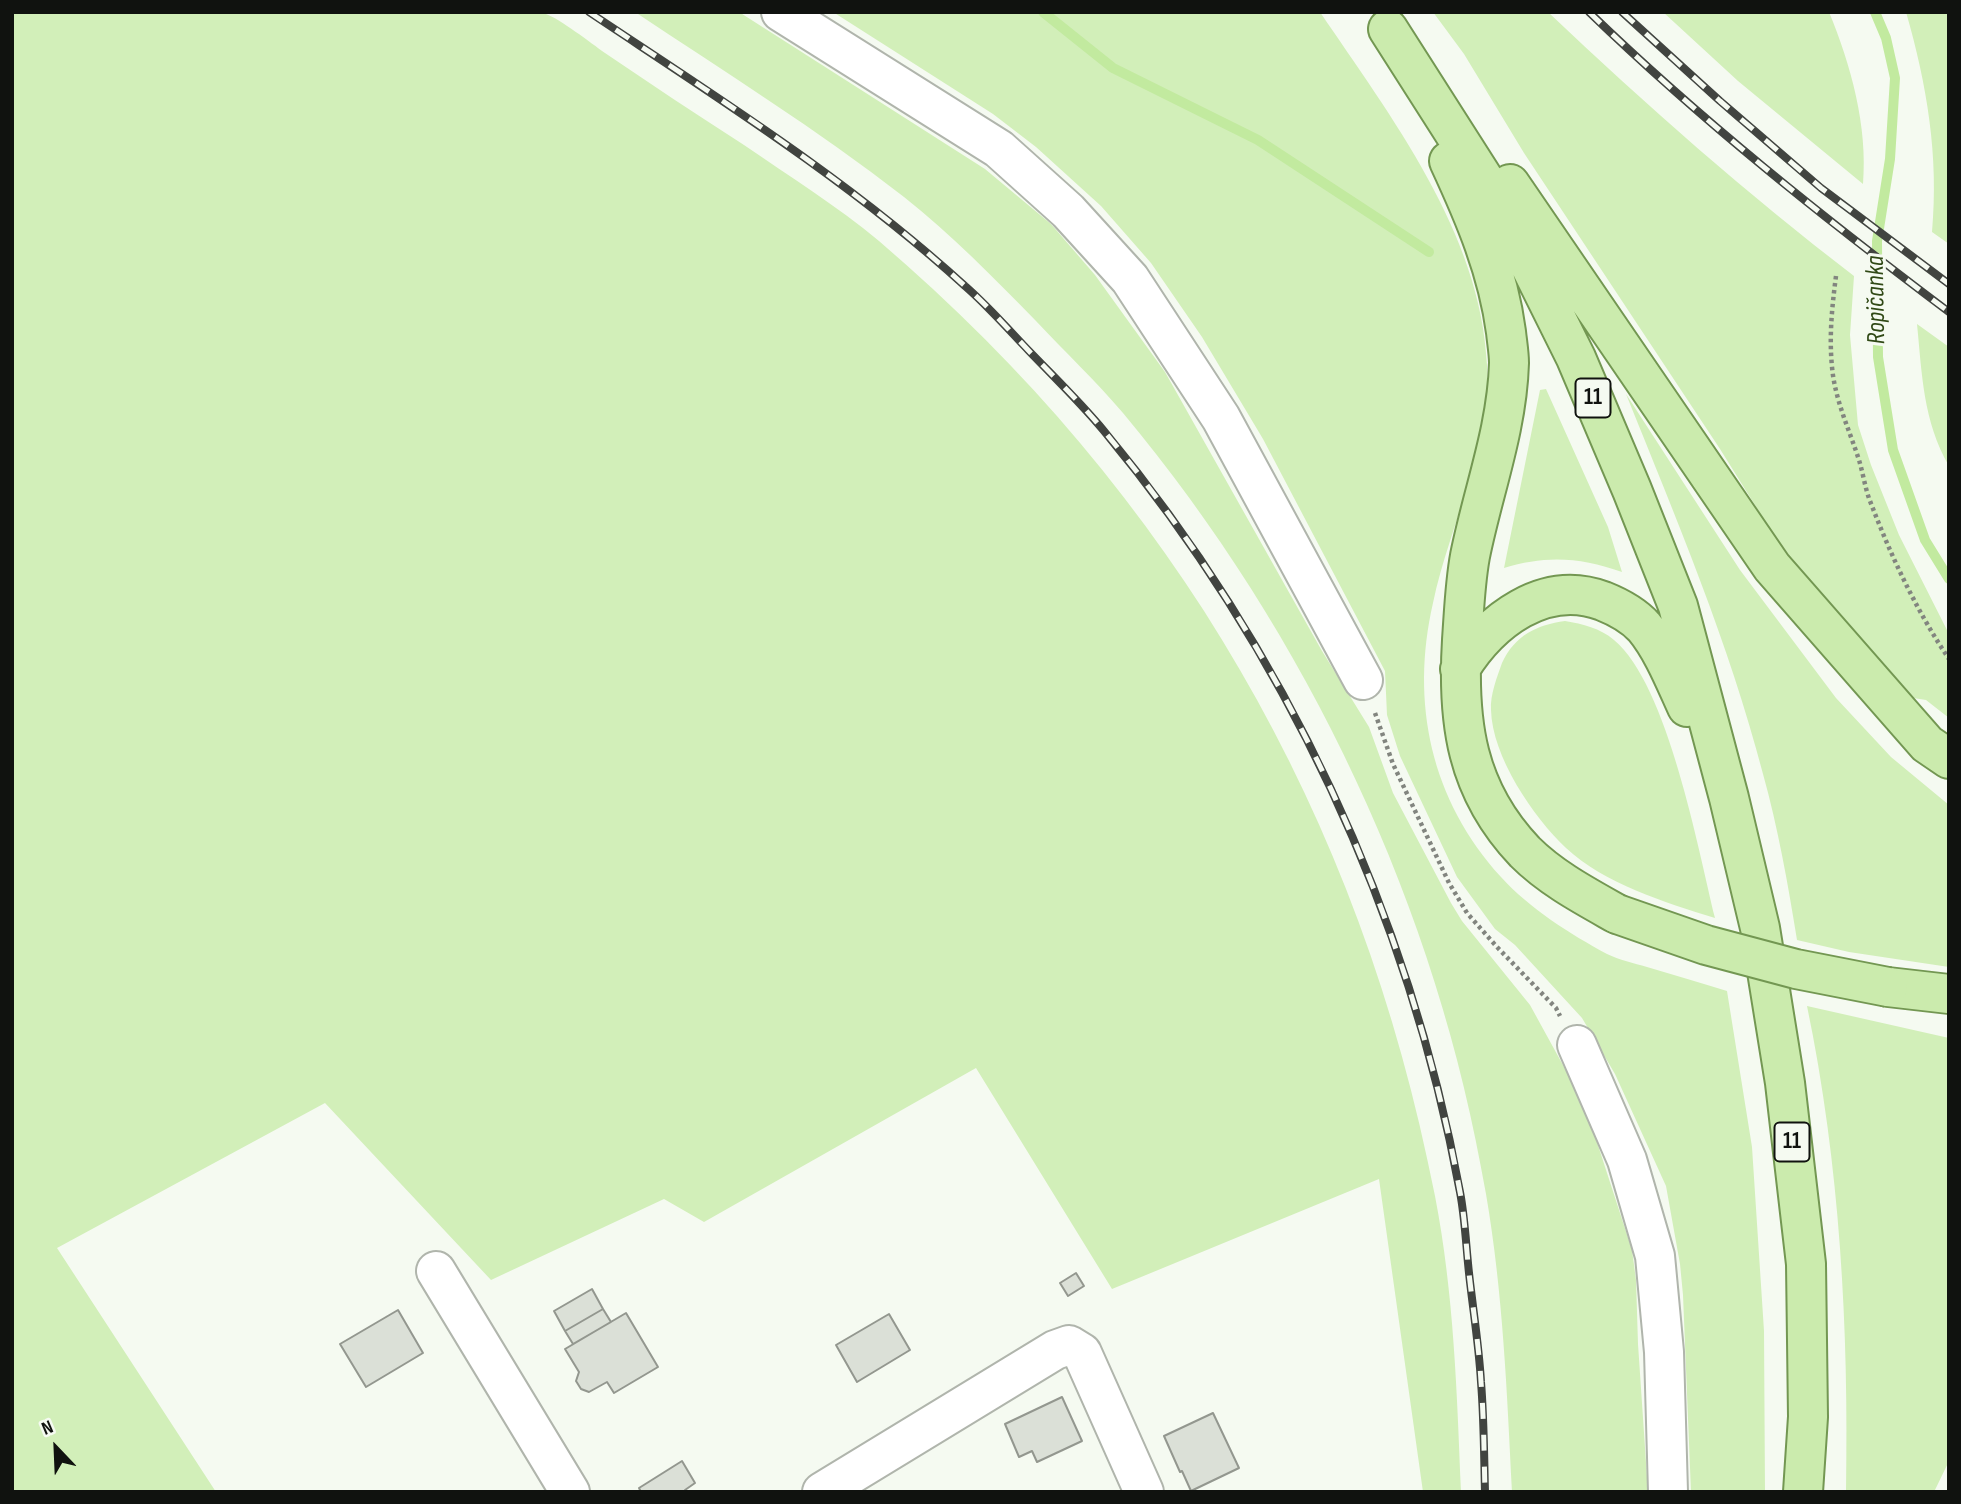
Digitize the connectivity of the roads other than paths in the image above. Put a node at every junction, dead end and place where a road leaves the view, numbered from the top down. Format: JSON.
{"nodes":[{"id":1,"x":781,"y":12,"type":"edge"},
{"id":2,"x":1382,"y":21,"type":"edge"},
{"id":3,"x":1460,"y":669,"type":"junction"},
{"id":4,"x":1363,"y":680,"type":"road end"},
{"id":5,"x":1938,"y":752,"type":"edge"},
{"id":6,"x":1729,"y":798,"type":"junction"},
{"id":7,"x":1949,"y":994,"type":"edge"},
{"id":8,"x":1577,"y":1045,"type":"road end"},
{"id":9,"x":436,"y":1271,"type":"dead end"},
{"id":10,"x":569,"y":1492,"type":"edge"},
{"id":11,"x":821,"y":1492,"type":"edge"},
{"id":12,"x":1144,"y":1492,"type":"edge"},
{"id":13,"x":1668,"y":1492,"type":"edge"},
{"id":14,"x":1803,"y":1492,"type":"edge"}],
"edges":[{"from":1,"to":4,"type":"street"},
{"from":2,"to":3,"type":"main road"},
{"from":2,"to":5,"type":"main road"},
{"from":2,"to":6,"type":"main road","number":"11"},
{"from":3,"to":6,"type":"main road"},
{"from":3,"to":7,"type":"main road","bridge":true},
{"from":6,"to":14,"type":"main road","number":"11"},
{"from":8,"to":13,"type":"street"},
{"from":9,"to":10,"type":"street"},
{"from":11,"to":12,"type":"street"}]}
